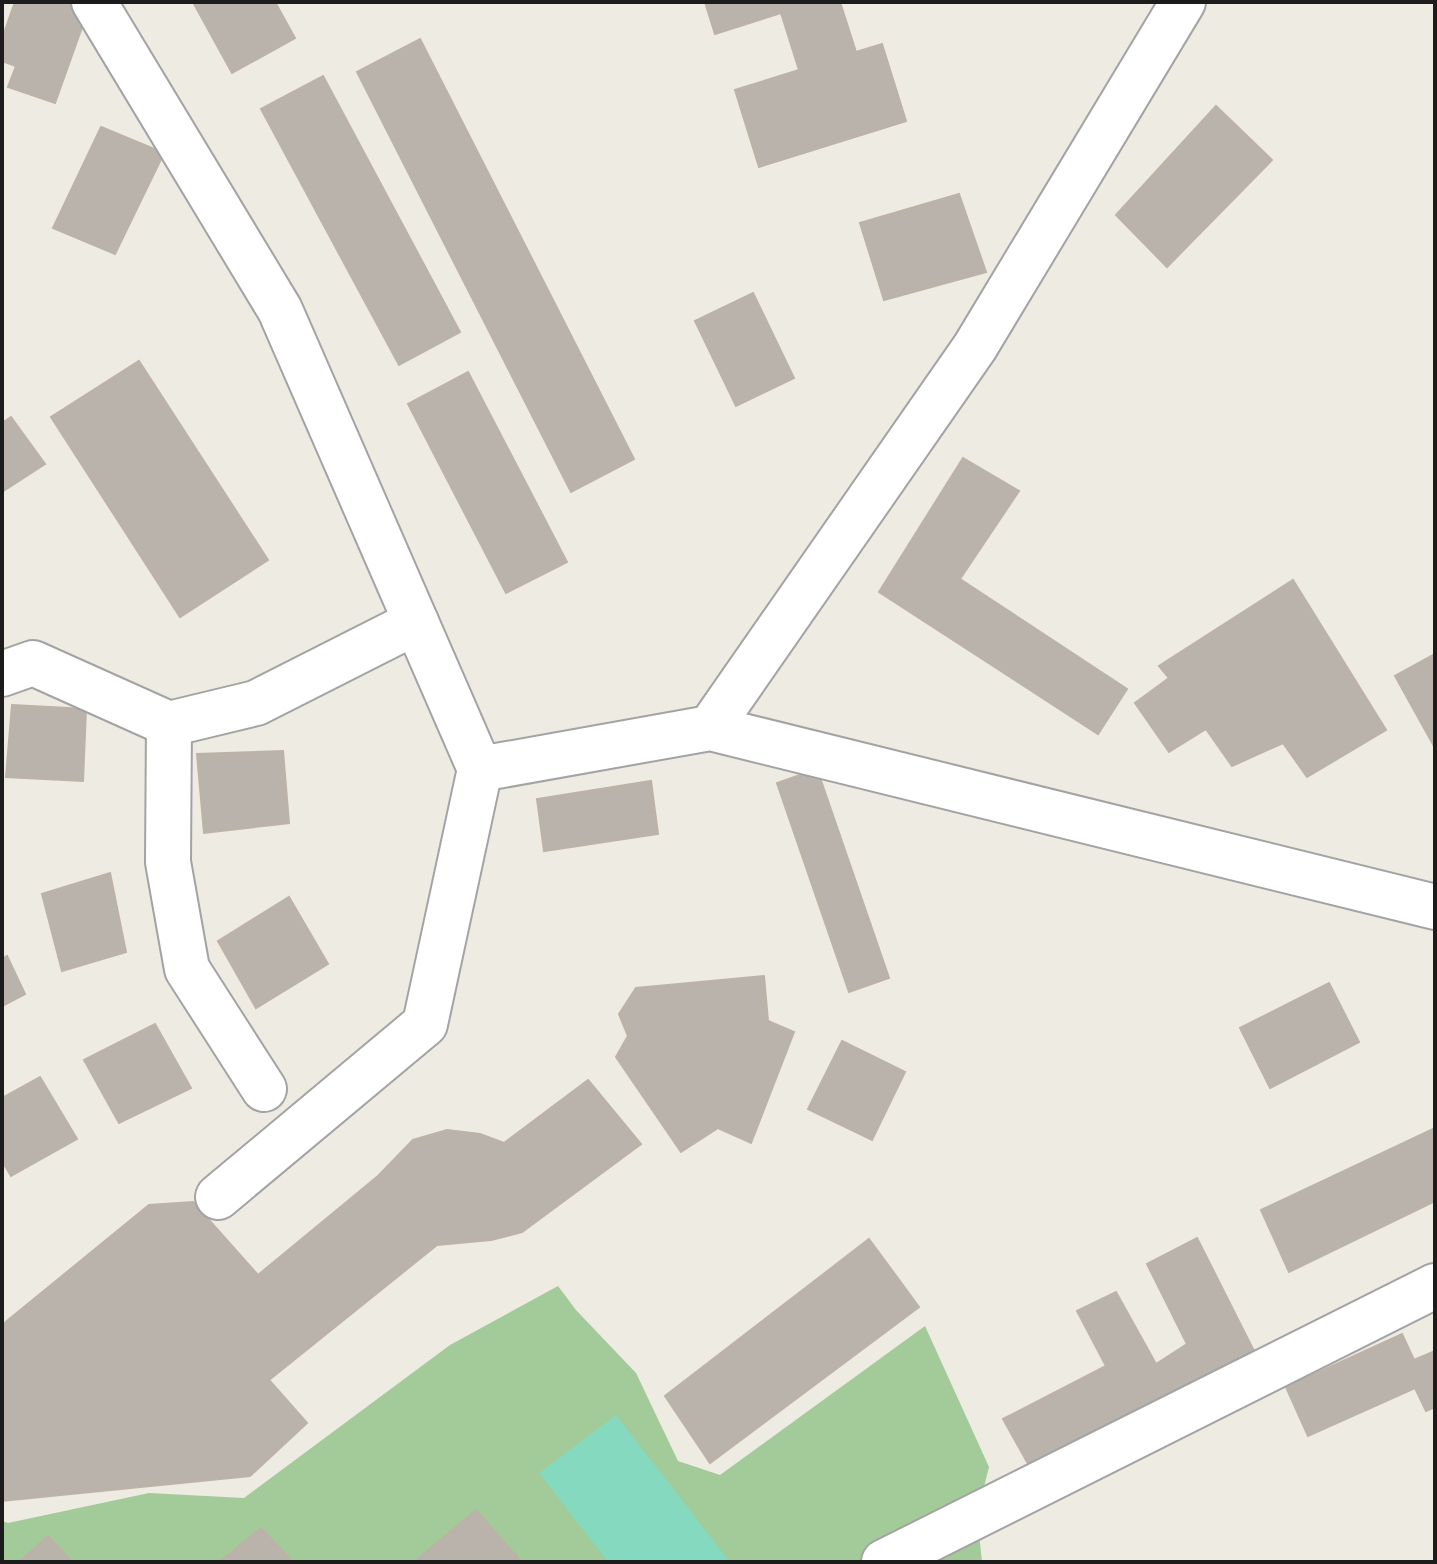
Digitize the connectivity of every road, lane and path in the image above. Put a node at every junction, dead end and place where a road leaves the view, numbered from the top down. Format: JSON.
{"nodes":[{"id":1,"x":94,"y":2,"type":"edge"},
{"id":2,"x":1183,"y":2,"type":"edge"},
{"id":3,"x":416,"y":622,"type":"junction"},
{"id":4,"x":2,"y":674,"type":"edge"},
{"id":5,"x":169,"y":724,"type":"junction"},
{"id":6,"x":710,"y":728,"type":"junction"},
{"id":7,"x":480,"y":769,"type":"junction"},
{"id":8,"x":1435,"y":907,"type":"edge"},
{"id":9,"x":264,"y":1089,"type":"dead end"},
{"id":10,"x":218,"y":1197,"type":"dead end"},
{"id":11,"x":1435,"y":1286,"type":"edge"},
{"id":12,"x":884,"y":1562,"type":"edge"}],
"edges":[{"from":1,"to":3,"type":"street"},
{"from":2,"to":6,"type":"street"},
{"from":3,"to":5,"type":"street"},
{"from":3,"to":7,"type":"street"},
{"from":4,"to":5,"type":"street"},
{"from":5,"to":9,"type":"street"},
{"from":6,"to":7,"type":"street"},
{"from":6,"to":8,"type":"street"},
{"from":7,"to":10,"type":"street"},
{"from":11,"to":12,"type":"street"}]}
